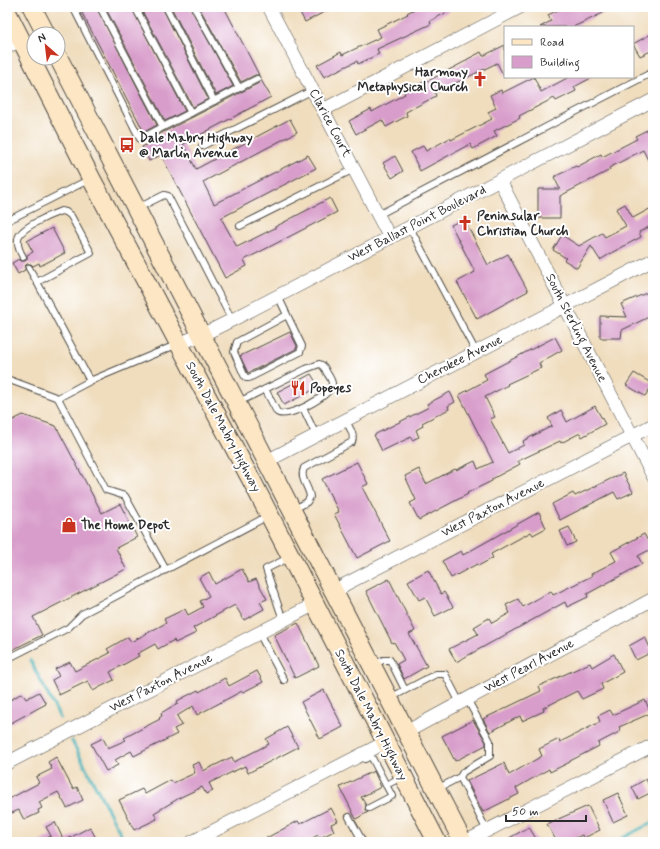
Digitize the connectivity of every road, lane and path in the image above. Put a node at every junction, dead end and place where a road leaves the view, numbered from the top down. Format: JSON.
{"nodes":[{"id":1,"x":32,"y":7,"type":"edge"},
{"id":2,"x":73,"y":7,"type":"edge"},
{"id":3,"x":100,"y":7,"type":"edge"},
{"id":4,"x":135,"y":7,"type":"edge"},
{"id":5,"x":166,"y":7,"type":"edge"},
{"id":6,"x":194,"y":7,"type":"edge"},
{"id":7,"x":269,"y":7,"type":"edge"},
{"id":8,"x":520,"y":7,"type":"edge"},
{"id":9,"x":7,"y":12,"type":"edge"},
{"id":10,"x":42,"y":26,"type":"edge"},
{"id":11,"x":26,"y":39,"type":"edge"},
{"id":12,"x":11,"y":46,"type":"edge"},
{"id":13,"x":63,"y":66,"type":"edge"},
{"id":14,"x":653,"y":72,"type":"edge"},
{"id":15,"x":257,"y":79,"type":"dead end"},
{"id":16,"x":239,"y":88,"type":"junction"},
{"id":17,"x":313,"y":90,"type":"junction"},
{"id":18,"x":653,"y":100,"type":"edge"},
{"id":19,"x":214,"y":101,"type":"junction"},
{"id":20,"x":323,"y":110,"type":"junction"},
{"id":21,"x":191,"y":113,"type":"junction"},
{"id":22,"x":163,"y":127,"type":"junction"},
{"id":23,"x":202,"y":146,"type":"dead end"},
{"id":24,"x":114,"y":166,"type":"junction"},
{"id":25,"x":354,"y":169,"type":"junction"},
{"id":26,"x":91,"y":178,"type":"junction"},
{"id":27,"x":500,"y":181,"type":"junction"},
{"id":28,"x":137,"y":209,"type":"junction"},
{"id":29,"x":378,"y":215,"type":"junction"},
{"id":30,"x":7,"y":221,"type":"edge"},
{"id":31,"x":240,"y":226,"type":"dead end"},
{"id":32,"x":410,"y":228,"type":"junction"},
{"id":33,"x":390,"y":238,"type":"junction"},
{"id":34,"x":23,"y":257,"type":"dead end"},
{"id":35,"x":653,"y":260,"type":"edge"},
{"id":36,"x":29,"y":268,"type":"dead end"},
{"id":37,"x":36,"y":282,"type":"junction"},
{"id":38,"x":278,"y":296,"type":"junction"},
{"id":39,"x":565,"y":306,"type":"junction"},
{"id":40,"x":287,"y":315,"type":"junction"},
{"id":41,"x":232,"y":320,"type":"junction"},
{"id":42,"x":201,"y":334,"type":"junction"},
{"id":43,"x":179,"y":344,"type":"junction"},
{"id":44,"x":476,"y":352,"type":"junction"},
{"id":45,"x":7,"y":379,"type":"edge"},
{"id":46,"x":90,"y":381,"type":"junction"},
{"id":47,"x":265,"y":389,"type":"junction"},
{"id":48,"x":58,"y":398,"type":"junction"},
{"id":49,"x":237,"y":403,"type":"junction"},
{"id":50,"x":303,"y":408,"type":"junction"},
{"id":51,"x":345,"y":420,"type":"junction"},
{"id":52,"x":653,"y":425,"type":"edge"},
{"id":53,"x":316,"y":435,"type":"junction"},
{"id":54,"x":632,"y":436,"type":"junction"},
{"id":55,"x":267,"y":461,"type":"junction"},
{"id":56,"x":653,"y":476,"type":"edge"},
{"id":57,"x":292,"y":510,"type":"junction"},
{"id":58,"x":269,"y":516,"type":"junction"},
{"id":59,"x":288,"y":552,"type":"junction"},
{"id":60,"x":166,"y":570,"type":"junction"},
{"id":61,"x":335,"y":594,"type":"junction"},
{"id":62,"x":653,"y":599,"type":"edge"},
{"id":63,"x":315,"y":604,"type":"junction"},
{"id":64,"x":284,"y":620,"type":"junction"},
{"id":65,"x":259,"y":633,"type":"junction"},
{"id":66,"x":364,"y":650,"type":"junction"},
{"id":67,"x":7,"y":659,"type":"edge"},
{"id":68,"x":372,"y":666,"type":"junction"},
{"id":69,"x":284,"y":680,"type":"dead end"},
{"id":70,"x":405,"y":690,"type":"junction"},
{"id":71,"x":388,"y":699,"type":"junction"},
{"id":72,"x":464,"y":701,"type":"junction"},
{"id":73,"x":406,"y":732,"type":"junction"},
{"id":74,"x":386,"y":742,"type":"junction"},
{"id":75,"x":653,"y":745,"type":"edge"},
{"id":76,"x":7,"y":763,"type":"edge"},
{"id":77,"x":333,"y":770,"type":"junction"},
{"id":78,"x":403,"y":777,"type":"junction"},
{"id":79,"x":460,"y":777,"type":"junction"},
{"id":80,"x":386,"y":785,"type":"junction"},
{"id":81,"x":436,"y":790,"type":"junction"},
{"id":82,"x":414,"y":799,"type":"junction"},
{"id":83,"x":369,"y":808,"type":"dead end"},
{"id":84,"x":350,"y":816,"type":"dead end"},
{"id":85,"x":487,"y":831,"type":"junction"},
{"id":86,"x":192,"y":842,"type":"edge"},
{"id":87,"x":363,"y":842,"type":"edge"},
{"id":88,"x":437,"y":842,"type":"edge"},
{"id":89,"x":456,"y":842,"type":"edge"},
{"id":90,"x":464,"y":842,"type":"edge"}],
"edges":[{"from":1,"to":10,"type":"main road"},
{"from":2,"to":22,"type":"lane"},
{"from":3,"to":22,"type":"lane"},
{"from":4,"to":21,"type":"lane"},
{"from":5,"to":19,"type":"lane"},
{"from":6,"to":16,"type":"lane"},
{"from":7,"to":17,"type":"street","name":"Clarice Court"},
{"from":8,"to":20,"type":"street"},
{"from":9,"to":12,"type":"main road","name":"South Dale Mabry Highway"},
{"from":11,"to":12,"type":"main road"},
{"from":12,"to":26,"type":"main road","name":"South Dale Mabry Highway"},
{"from":13,"to":24,"type":"main road","name":"South Dale Mabry Highway"},
{"from":14,"to":29,"type":"lane"},
{"from":15,"to":16,"type":"lane"},
{"from":16,"to":19,"type":"lane"},
{"from":17,"to":20,"type":"street","name":"Clarice Court"},
{"from":17,"to":23,"type":"lane"},
{"from":18,"to":27,"type":"street","name":"West Ballast Point Boulevard"},
{"from":19,"to":21,"type":"lane"},
{"from":20,"to":25,"type":"street","name":"Clarice Court"},
{"from":21,"to":22,"type":"lane"},
{"from":24,"to":26,"type":"main road"},
{"from":24,"to":28,"type":"main road","name":"South Dale Mabry Highway"},
{"from":25,"to":29,"type":"street","name":"Clarice Court"},
{"from":25,"to":31,"type":"lane"},
{"from":26,"to":30,"type":"lane"},
{"from":26,"to":43,"type":"main road","name":"South Dale Mabry Highway"},
{"from":27,"to":32,"type":"street","name":"West Ballast Point Boulevard"},
{"from":27,"to":39,"type":"street","name":"South Sterling Avenue"},
{"from":28,"to":41,"type":"lane"},
{"from":28,"to":42,"type":"main road","name":"South Dale Mabry Highway"},
{"from":29,"to":33,"type":"street","name":"Clarice Court"},
{"from":32,"to":33,"type":"street","name":"West Ballast Point Boulevard"},
{"from":32,"to":44,"type":"lane"},
{"from":33,"to":38,"type":"street","name":"West Ballast Point Boulevard"},
{"from":34,"to":37,"type":"lane"},
{"from":35,"to":39,"type":"street","name":"Cherokee Avenue"},
{"from":36,"to":37,"type":"lane"},
{"from":37,"to":46,"type":"lane"},
{"from":38,"to":40,"type":"lane"},
{"from":38,"to":41,"type":"street","name":"West Ballast Point Boulevard"},
{"from":39,"to":44,"type":"street","name":"Cherokee Avenue"},
{"from":39,"to":54,"type":"street","name":"South Sterling Avenue"},
{"from":40,"to":40,"type":"lane"},
{"from":41,"to":42,"type":"street","name":"West Ballast Point Boulevard"},
{"from":42,"to":43,"type":"street","name":"West Ballast Point Boulevard"},
{"from":42,"to":49,"type":"main road","name":"South Dale Mabry Highway"},
{"from":43,"to":46,"type":"lane"},
{"from":43,"to":58,"type":"main road","name":"South Dale Mabry Highway"},
{"from":44,"to":51,"type":"street","name":"Cherokee Avenue"},
{"from":45,"to":48,"type":"lane"},
{"from":46,"to":48,"type":"lane"},
{"from":47,"to":49,"type":"lane"},
{"from":47,"to":50,"type":"lane"},
{"from":47,"to":50,"type":"lane"},
{"from":48,"to":60,"type":"lane"},
{"from":49,"to":55,"type":"main road","name":"South Dale Mabry Highway"},
{"from":50,"to":53,"type":"lane"},
{"from":51,"to":53,"type":"street","name":"Cherokee Avenue"},
{"from":51,"to":57,"type":"lane"},
{"from":52,"to":54,"type":"street","name":"West Paxton Avenue"},
{"from":53,"to":55,"type":"street","name":"Cherokee Avenue"},
{"from":54,"to":56,"type":"street","name":"South Sterling Avenue"},
{"from":54,"to":61,"type":"street","name":"West Paxton Avenue"},
{"from":55,"to":57,"type":"main road","name":"South Dale Mabry Highway"},
{"from":57,"to":61,"type":"main road","name":"South Dale Mabry Highway"},
{"from":58,"to":59,"type":"main road","name":"South Dale Mabry Highway"},
{"from":58,"to":60,"type":"lane"},
{"from":59,"to":61,"type":"main road"},
{"from":59,"to":63,"type":"main road","name":"South Dale Mabry Highway"},
{"from":59,"to":64,"type":"lane"},
{"from":60,"to":67,"type":"lane"},
{"from":61,"to":66,"type":"main road","name":"South Dale Mabry Highway"},
{"from":62,"to":72,"type":"street","name":"West Pearl Avenue"},
{"from":63,"to":64,"type":"street","name":"West Paxton Avenue"},
{"from":63,"to":66,"type":"main road"},
{"from":63,"to":74,"type":"main road","name":"South Dale Mabry Highway"},
{"from":64,"to":65,"type":"street","name":"West Paxton Avenue"},
{"from":65,"to":69,"type":"lane"},
{"from":65,"to":76,"type":"street","name":"West Paxton Avenue"},
{"from":66,"to":68,"type":"main road","name":"South Dale Mabry Highway"},
{"from":68,"to":70,"type":"lane"},
{"from":68,"to":71,"type":"main road","name":"South Dale Mabry Highway"},
{"from":70,"to":71,"type":"lane"},
{"from":70,"to":72,"type":"lane"},
{"from":71,"to":73,"type":"main road","name":"South Dale Mabry Highway"},
{"from":72,"to":73,"type":"street","name":"West Pearl Avenue"},
{"from":72,"to":79,"type":"lane"},
{"from":73,"to":81,"type":"main road","name":"South Dale Mabry Highway"},
{"from":74,"to":77,"type":"street"},
{"from":74,"to":78,"type":"main road","name":"South Dale Mabry Highway"},
{"from":75,"to":85,"type":"street"},
{"from":77,"to":80,"type":"lane"},
{"from":77,"to":86,"type":"street"},
{"from":78,"to":80,"type":"lane"},
{"from":78,"to":82,"type":"main road","name":"South Dale Mabry Highway"},
{"from":79,"to":81,"type":"lane"},
{"from":79,"to":85,"type":"lane"},
{"from":80,"to":83,"type":"lane"},
{"from":81,"to":90,"type":"main road","name":"South Dale Mabry Highway"},
{"from":82,"to":88,"type":"main road","name":"South Dale Mabry Highway"},
{"from":82,"to":89,"type":"main road"},
{"from":84,"to":87,"type":"lane"},
{"from":85,"to":90,"type":"street"}]}
